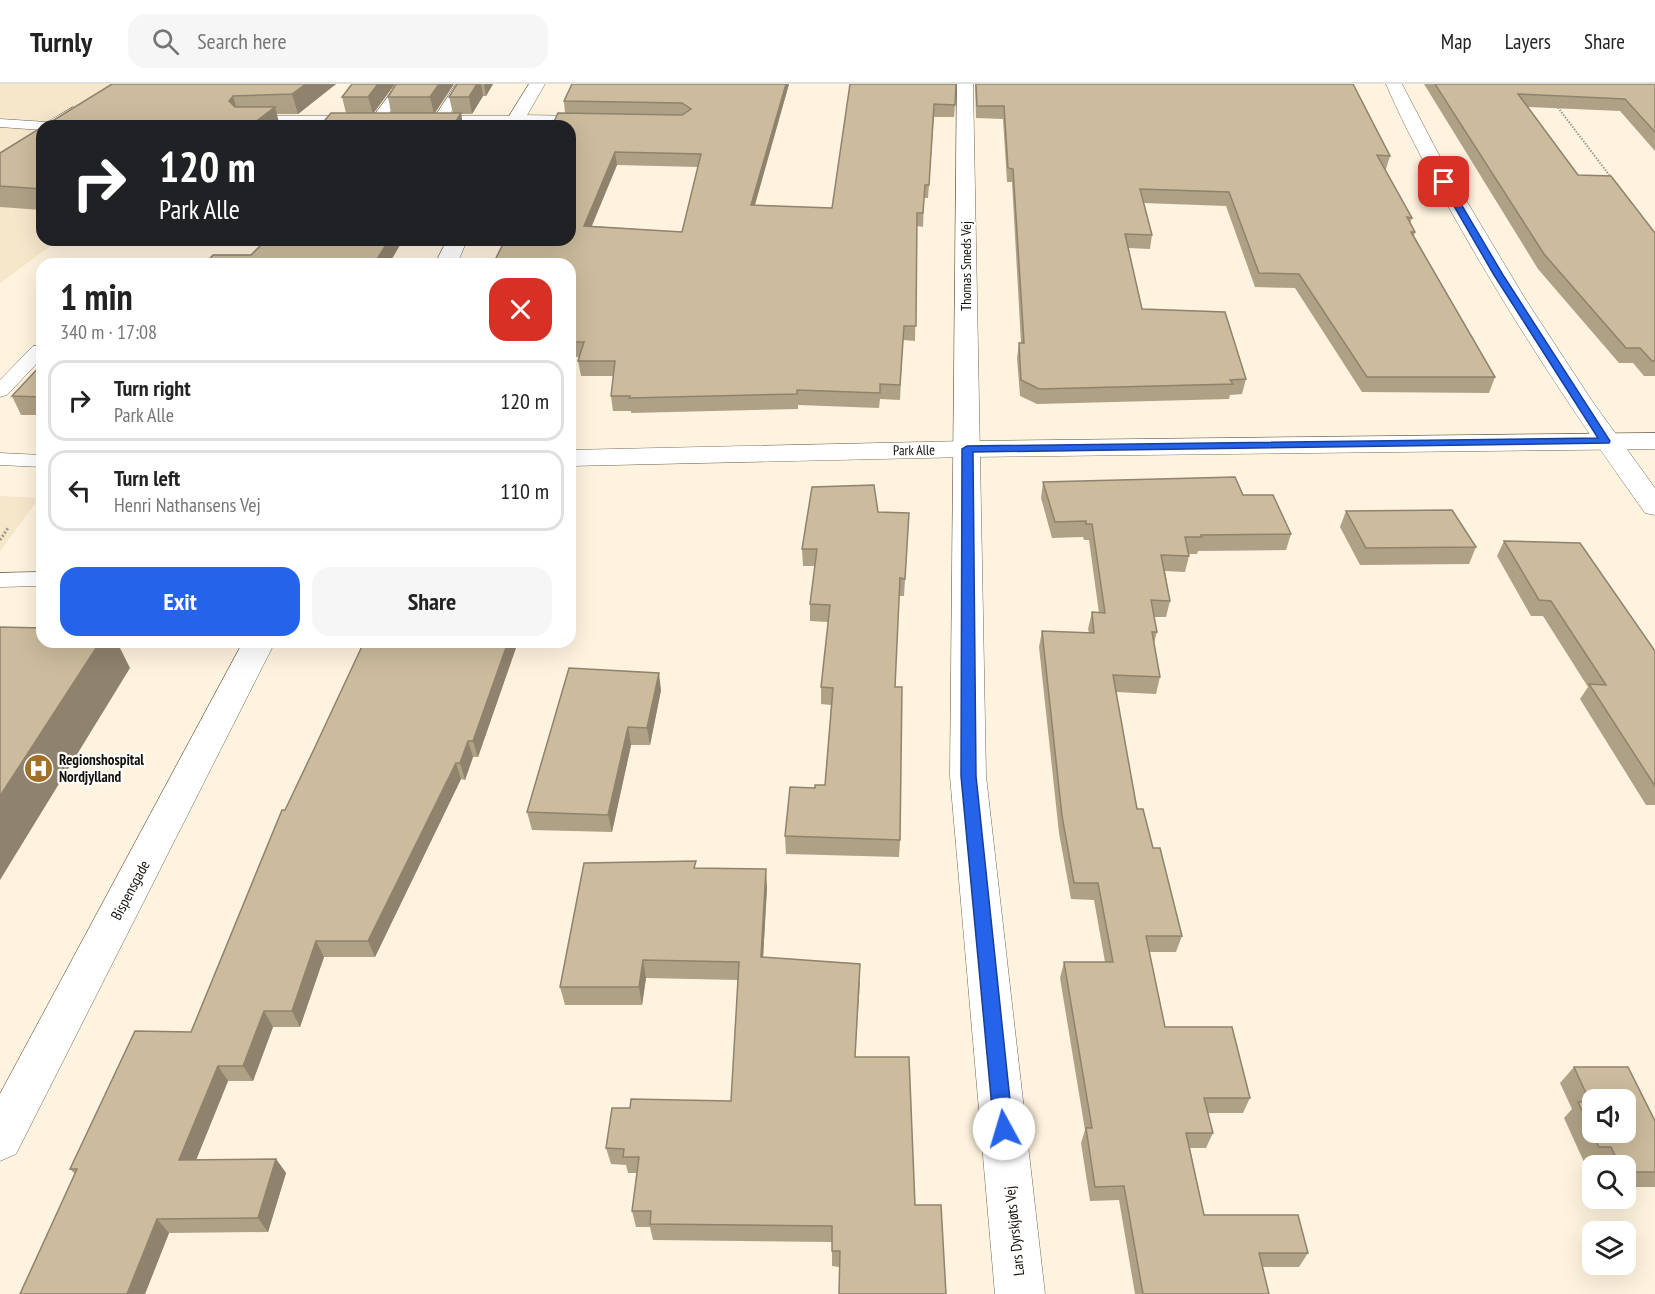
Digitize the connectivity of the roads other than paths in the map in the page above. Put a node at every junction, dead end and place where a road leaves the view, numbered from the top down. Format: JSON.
{"nodes":[{"id":1,"x":403,"y":84,"type":"edge"},
{"id":2,"x":462,"y":84,"type":"edge"},
{"id":3,"x":537,"y":84,"type":"edge"},
{"id":4,"x":965,"y":84,"type":"edge"},
{"id":5,"x":1394,"y":84,"type":"edge"},
{"id":6,"x":88,"y":102,"type":"edge"},
{"id":7,"x":60,"y":120,"type":"edge"},
{"id":8,"x":378,"y":120,"type":"edge"},
{"id":9,"x":441,"y":120,"type":"edge"},
{"id":10,"x":515,"y":120,"type":"edge"},
{"id":11,"x":600,"y":120,"type":"edge"},
{"id":12,"x":576,"y":121,"type":"edge"},
{"id":13,"x":0,"y":123,"type":"edge"},
{"id":14,"x":36,"y":125,"type":"edge"},
{"id":15,"x":36,"y":353,"type":"edge"},
{"id":16,"x":0,"y":391,"type":"edge"},
{"id":17,"x":1605,"y":441,"type":"junction"},
{"id":18,"x":1655,"y":441,"type":"edge"},
{"id":19,"x":967,"y":449,"type":"junction"},
{"id":20,"x":576,"y":458,"type":"edge"},
{"id":21,"x":0,"y":459,"type":"edge"},
{"id":22,"x":36,"y":461,"type":"edge"},
{"id":23,"x":1655,"y":507,"type":"edge"},
{"id":24,"x":36,"y":579,"type":"edge"},
{"id":25,"x":0,"y":580,"type":"edge"},
{"id":26,"x":256,"y":648,"type":"edge"},
{"id":27,"x":0,"y":1139,"type":"edge"},
{"id":28,"x":1020,"y":1294,"type":"edge"}],
"edges":[{"from":1,"to":8,"type":"lane"},
{"from":2,"to":9,"type":"lane"},
{"from":3,"to":10,"type":"street"},
{"from":4,"to":19,"type":"street","name":"Thomas Smeds Vej"},
{"from":5,"to":17,"type":"street"},
{"from":6,"to":7,"type":"lane"},
{"from":11,"to":12,"type":"lane"},
{"from":13,"to":14,"type":"lane"},
{"from":15,"to":16,"type":"lane"},
{"from":17,"to":18,"type":"street","name":"Park Alle"},
{"from":17,"to":19,"type":"street","name":"Park Alle"},
{"from":17,"to":23,"type":"street"},
{"from":19,"to":20,"type":"street","name":"Park Alle"},
{"from":19,"to":28,"type":"street","name":"Lars Dyrskjøts Vej"},
{"from":21,"to":22,"type":"lane"},
{"from":24,"to":25,"type":"lane"},
{"from":26,"to":27,"type":"street","name":"Bispensgade"}]}
